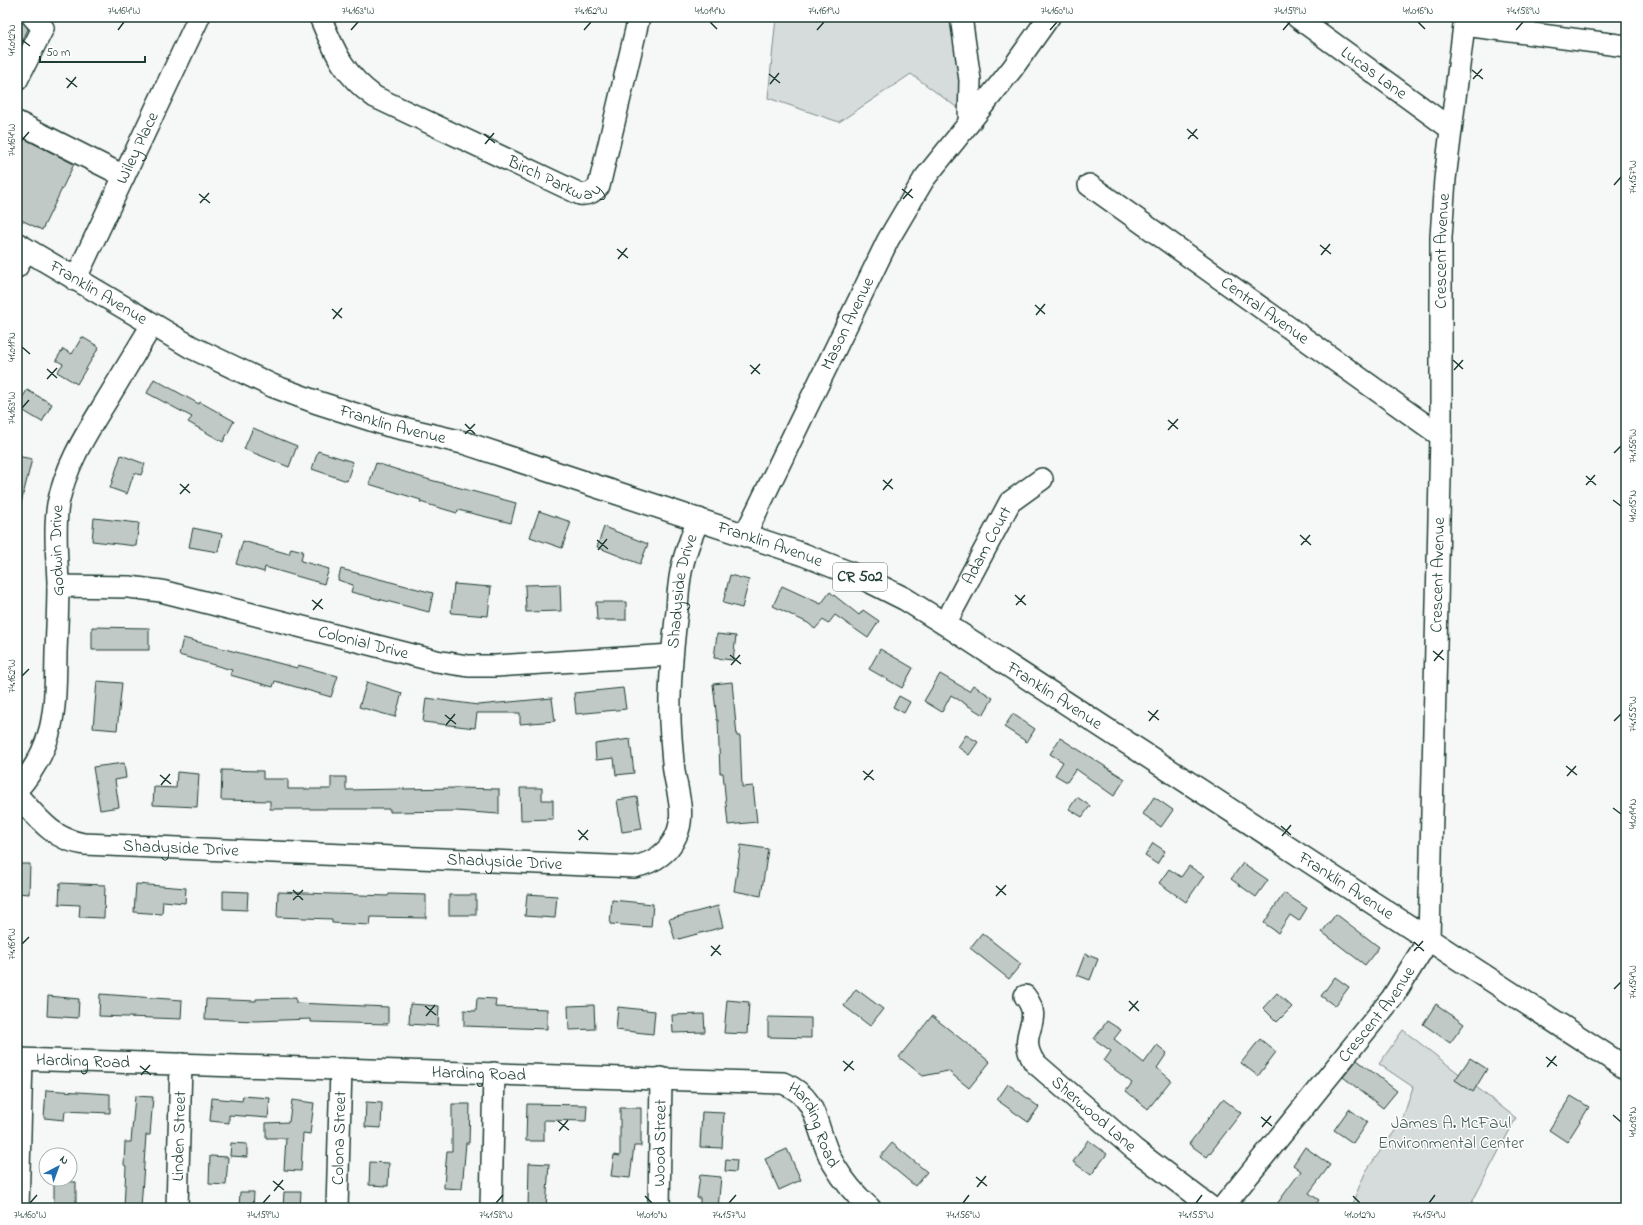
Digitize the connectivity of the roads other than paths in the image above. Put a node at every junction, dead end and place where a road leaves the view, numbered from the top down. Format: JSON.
{"nodes":[{"id":1,"x":199,"y":17,"type":"edge"},
{"id":2,"x":320,"y":17,"type":"edge"},
{"id":3,"x":639,"y":17,"type":"edge"},
{"id":4,"x":961,"y":17,"type":"edge"},
{"id":5,"x":1049,"y":17,"type":"edge"},
{"id":6,"x":1297,"y":17,"type":"edge"},
{"id":7,"x":41,"y":21,"type":"edge"},
{"id":8,"x":1465,"y":21,"type":"edge"},
{"id":9,"x":1626,"y":46,"type":"edge"},
{"id":10,"x":17,"y":80,"type":"edge"},
{"id":11,"x":17,"y":122,"type":"edge"},
{"id":12,"x":969,"y":123,"type":"junction"},
{"id":13,"x":1451,"y":129,"type":"junction"},
{"id":14,"x":124,"y":176,"type":"junction"},
{"id":15,"x":1089,"y":185,"type":"dead end"},
{"id":16,"x":20,"y":254,"type":"edge"},
{"id":17,"x":75,"y":280,"type":"junction"},
{"id":18,"x":152,"y":325,"type":"junction"},
{"id":19,"x":1441,"y":436,"type":"junction"},
{"id":20,"x":1042,"y":479,"type":"dead end"},
{"id":21,"x":699,"y":520,"type":"junction"},
{"id":22,"x":745,"y":535,"type":"junction"},
{"id":23,"x":58,"y":586,"type":"junction"},
{"id":24,"x":945,"y":624,"type":"junction"},
{"id":25,"x":672,"y":655,"type":"junction"},
{"id":26,"x":17,"y":790,"type":"edge"},
{"id":27,"x":17,"y":795,"type":"edge"},
{"id":28,"x":1429,"y":939,"type":"junction"},
{"id":29,"x":1025,"y":996,"type":"dead end"},
{"id":30,"x":19,"y":1059,"type":"edge"},
{"id":31,"x":181,"y":1064,"type":"junction"},
{"id":32,"x":1626,"y":1068,"type":"edge"},
{"id":33,"x":341,"y":1069,"type":"junction"},
{"id":34,"x":494,"y":1073,"type":"junction"},
{"id":35,"x":661,"y":1078,"type":"junction"},
{"id":36,"x":18,"y":1208,"type":"edge"},
{"id":37,"x":177,"y":1208,"type":"edge"},
{"id":38,"x":337,"y":1208,"type":"edge"},
{"id":39,"x":491,"y":1208,"type":"edge"},
{"id":40,"x":658,"y":1208,"type":"edge"},
{"id":41,"x":870,"y":1208,"type":"edge"},
{"id":42,"x":1212,"y":1208,"type":"edge"},
{"id":43,"x":1222,"y":1208,"type":"edge"}],
"edges":[{"from":1,"to":14,"type":"street","name":"Wiley Place"},
{"from":2,"to":3,"type":"street","name":"Birch Parkway"},
{"from":4,"to":12,"type":"street"},
{"from":5,"to":12,"type":"street","name":"Mason Avenue"},
{"from":6,"to":13,"type":"street","name":"Lucas Lane"},
{"from":7,"to":10,"type":"street"},
{"from":8,"to":9,"type":"street"},
{"from":8,"to":13,"type":"street","name":"Crescent Avenue"},
{"from":11,"to":14,"type":"street"},
{"from":12,"to":22,"type":"street","name":"Mason Avenue"},
{"from":13,"to":19,"type":"street","name":"Crescent Avenue"},
{"from":14,"to":17,"type":"street","name":"Wiley Place"},
{"from":15,"to":19,"type":"street","name":"Central Avenue"},
{"from":16,"to":17,"type":"main road","name":"Franklin Avenue","number":"CR 502"},
{"from":17,"to":18,"type":"main road","name":"Franklin Avenue","number":"CR 502"},
{"from":18,"to":21,"type":"main road","name":"Franklin Avenue","number":"CR 502"},
{"from":18,"to":23,"type":"street","name":"Godwin Drive"},
{"from":19,"to":28,"type":"street","name":"Crescent Avenue"},
{"from":20,"to":24,"type":"street","name":"Adam Court"},
{"from":21,"to":22,"type":"main road","name":"Franklin Avenue","number":"CR 502"},
{"from":21,"to":25,"type":"street","name":"Shadyside Drive"},
{"from":22,"to":24,"type":"main road","name":"Franklin Avenue","number":"CR 502"},
{"from":23,"to":25,"type":"street","name":"Colonial Drive"},
{"from":23,"to":26,"type":"street","name":"Godwin Drive"},
{"from":24,"to":28,"type":"main road","name":"Franklin Avenue","number":"CR 502"},
{"from":25,"to":27,"type":"street","name":"Shadyside Drive"},
{"from":28,"to":32,"type":"main road","name":"Franklin Avenue","number":"CR 502"},
{"from":28,"to":43,"type":"street","name":"Crescent Avenue"},
{"from":29,"to":42,"type":"street","name":"Sherwood Lane"},
{"from":30,"to":31,"type":"street","name":"Harding Road"},
{"from":30,"to":36,"type":"street"},
{"from":31,"to":33,"type":"street","name":"Harding Road"},
{"from":31,"to":37,"type":"street","name":"Linden Street"},
{"from":33,"to":34,"type":"street","name":"Harding Road"},
{"from":33,"to":38,"type":"street","name":"Colona Street"},
{"from":34,"to":35,"type":"street","name":"Harding Road"},
{"from":34,"to":39,"type":"street"},
{"from":35,"to":40,"type":"street","name":"Wood Street"},
{"from":35,"to":41,"type":"street","name":"Harding Road"}]}
